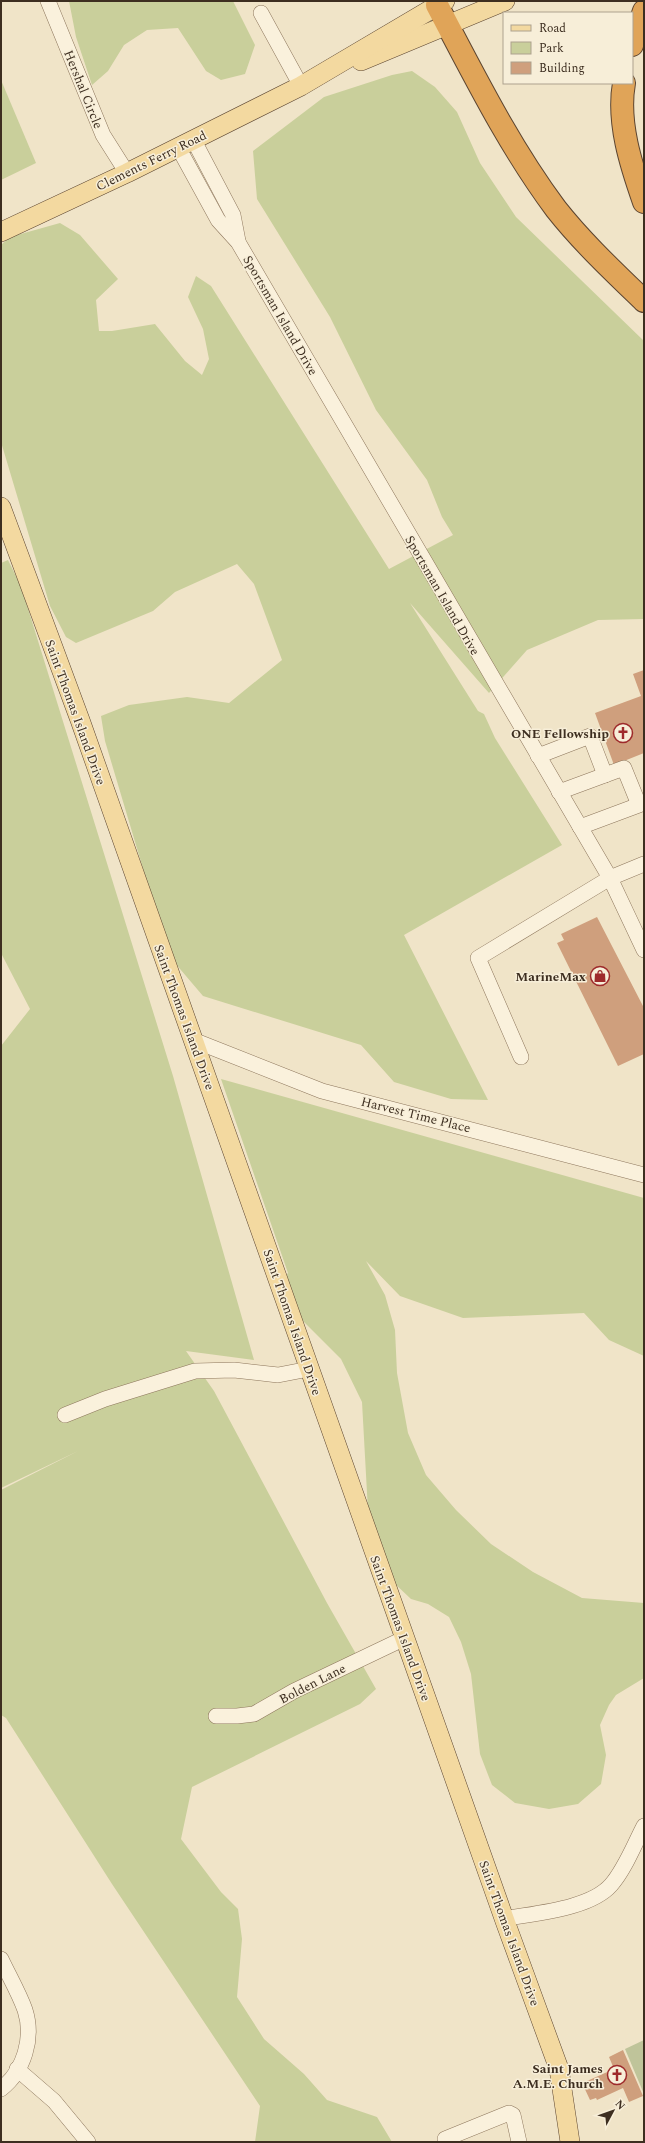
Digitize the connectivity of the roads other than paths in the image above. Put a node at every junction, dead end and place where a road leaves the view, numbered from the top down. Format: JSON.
{"nodes":[{"id":1,"x":48,"y":1,"type":"edge"},
{"id":2,"x":504,"y":1,"type":"edge"},
{"id":3,"x":441,"y":3,"type":"edge"},
{"id":4,"x":644,"y":11,"type":"edge"},
{"id":5,"x":261,"y":13,"type":"dead end"},
{"id":6,"x":448,"y":26,"type":"junction"},
{"id":7,"x":633,"y":42,"type":"edge"},
{"id":8,"x":624,"y":84,"type":"edge"},
{"id":9,"x":301,"y":86,"type":"junction"},
{"id":10,"x":185,"y":143,"type":"junction"},
{"id":11,"x":127,"y":173,"type":"junction"},
{"id":12,"x":644,"y":202,"type":"edge"},
{"id":13,"x":1,"y":232,"type":"edge"},
{"id":14,"x":644,"y":301,"type":"edge"},
{"id":15,"x":1,"y":507,"type":"edge"},
{"id":16,"x":5,"y":532,"type":"edge"},
{"id":17,"x":538,"y":756,"type":"junction"},
{"id":18,"x":605,"y":775,"type":"junction"},
{"id":19,"x":559,"y":792,"type":"junction"},
{"id":20,"x":580,"y":827,"type":"junction"},
{"id":21,"x":644,"y":864,"type":"edge"},
{"id":22,"x":610,"y":878,"type":"junction"},
{"id":23,"x":644,"y":950,"type":"edge"},
{"id":24,"x":193,"y":1040,"type":"junction"},
{"id":25,"x":521,"y":1057,"type":"dead end"},
{"id":26,"x":644,"y":1175,"type":"edge"},
{"id":27,"x":309,"y":1369,"type":"junction"},
{"id":28,"x":65,"y":1415,"type":"dead end"},
{"id":29,"x":405,"y":1638,"type":"junction"},
{"id":30,"x":216,"y":1716,"type":"dead end"},
{"id":31,"x":644,"y":1826,"type":"edge"},
{"id":32,"x":504,"y":1919,"type":"junction"},
{"id":33,"x":1,"y":1959,"type":"edge"},
{"id":34,"x":18,"y":2069,"type":"junction"},
{"id":35,"x":1,"y":2089,"type":"edge"},
{"id":36,"x":88,"y":2142,"type":"edge"},
{"id":37,"x":446,"y":2142,"type":"edge"},
{"id":38,"x":519,"y":2142,"type":"edge"},
{"id":39,"x":570,"y":2142,"type":"edge"}],
"edges":[{"from":1,"to":11,"type":"street","name":"Hershal Circle"},
{"from":2,"to":6,"type":"main road","name":"Clements Ferry Road"},
{"from":3,"to":6,"type":"highway"},
{"from":3,"to":9,"type":"main road","name":"Clements Ferry Road"},
{"from":4,"to":7,"type":"highway"},
{"from":5,"to":9,"type":"street"},
{"from":6,"to":9,"type":"main road","name":"Clements Ferry Road"},
{"from":6,"to":14,"type":"highway"},
{"from":8,"to":12,"type":"highway"},
{"from":9,"to":10,"type":"main road","name":"Clements Ferry Road"},
{"from":10,"to":11,"type":"main road","name":"Clements Ferry Road"},
{"from":10,"to":17,"type":"street","name":"Sportsman Island Drive"},
{"from":11,"to":13,"type":"main road","name":"Clements Ferry Road"},
{"from":15,"to":16,"type":"main road","name":"Saint Thomas Island Drive"},
{"from":16,"to":24,"type":"main road","name":"Saint Thomas Island Drive"},
{"from":17,"to":18,"type":"street"},
{"from":17,"to":19,"type":"street","name":"Sportsman Island Drive"},
{"from":18,"to":19,"type":"street"},
{"from":18,"to":20,"type":"street"},
{"from":19,"to":20,"type":"street","name":"Sportsman Island Drive"},
{"from":20,"to":22,"type":"street","name":"Sportsman Island Drive"},
{"from":21,"to":22,"type":"street"},
{"from":22,"to":23,"type":"street","name":"Sportsman Island Drive"},
{"from":22,"to":25,"type":"street"},
{"from":24,"to":26,"type":"street","name":"Harvest Time Place"},
{"from":24,"to":27,"type":"main road","name":"Saint Thomas Island Drive"},
{"from":27,"to":28,"type":"street"},
{"from":27,"to":29,"type":"main road","name":"Saint Thomas Island Drive"},
{"from":29,"to":30,"type":"street","name":"Bolden Lane"},
{"from":29,"to":32,"type":"main road","name":"Saint Thomas Island Drive"},
{"from":31,"to":32,"type":"street"},
{"from":32,"to":39,"type":"main road","name":"Saint Thomas Island Drive"},
{"from":33,"to":34,"type":"street"},
{"from":34,"to":35,"type":"street"},
{"from":34,"to":36,"type":"street"},
{"from":37,"to":38,"type":"street"}]}
